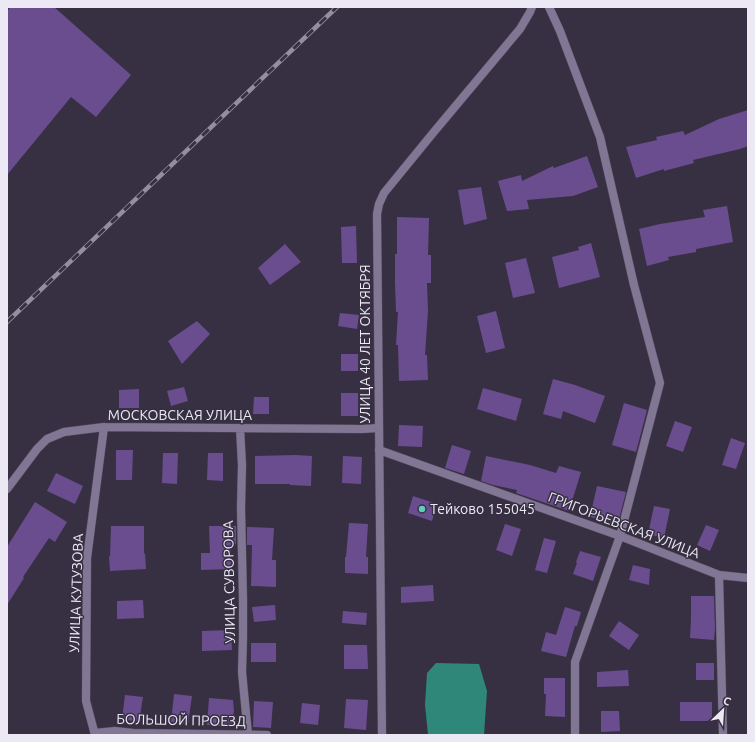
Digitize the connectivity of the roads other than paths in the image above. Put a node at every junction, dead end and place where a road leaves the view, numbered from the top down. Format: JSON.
{"nodes":[{"id":1,"x":532,"y":7,"type":"edge"},
{"id":2,"x":549,"y":7,"type":"edge"},
{"id":3,"x":104,"y":427,"type":"junction"},
{"id":4,"x":240,"y":428,"type":"junction"},
{"id":5,"x":378,"y":428,"type":"junction"},
{"id":6,"x":379,"y":450,"type":"junction"},
{"id":7,"x":7,"y":489,"type":"edge"},
{"id":8,"x":620,"y":536,"type":"junction"},
{"id":9,"x":719,"y":575,"type":"junction"},
{"id":10,"x":748,"y":578,"type":"edge"},
{"id":11,"x":95,"y":734,"type":"edge"},
{"id":12,"x":248,"y":734,"type":"edge"},
{"id":13,"x":267,"y":735,"type":"edge"},
{"id":14,"x":382,"y":735,"type":"edge"},
{"id":15,"x":575,"y":735,"type":"edge"},
{"id":16,"x":723,"y":735,"type":"edge"}],
"edges":[{"from":1,"to":5,"type":"street","name":"УЛИЦА 40 ЛЕТ ОКТЯБРЯ"},
{"from":2,"to":8,"type":"street"},
{"from":3,"to":4,"type":"street","name":"МОСКОВСКАЯ УЛИЦА"},
{"from":3,"to":7,"type":"street","name":"МОСКОВСКАЯ УЛИЦА"},
{"from":3,"to":11,"type":"street","name":"УЛИЦА КУТУЗОВА"},
{"from":4,"to":5,"type":"street","name":"МОСКОВСКАЯ УЛИЦА"},
{"from":4,"to":12,"type":"street","name":"УЛИЦА СУВОРОВА"},
{"from":5,"to":6,"type":"street","name":"УЛИЦА 40 ЛЕТ ОКТЯБРЯ"},
{"from":6,"to":8,"type":"street","name":"ГРИГОРЬЕВСКАЯ УЛИЦА"},
{"from":6,"to":14,"type":"street","name":"УЛИЦА 40 ЛЕТ ОКТЯБРЯ"},
{"from":8,"to":9,"type":"street","name":"ГРИГОРЬЕВСКАЯ УЛИЦА"},
{"from":8,"to":15,"type":"street"},
{"from":9,"to":10,"type":"street","name":"ГРИГОРЬЕВСКАЯ УЛИЦА"},
{"from":9,"to":16,"type":"street"},
{"from":11,"to":12,"type":"street","name":"БОЛЬШОЙ ПРОЕЗД"},
{"from":12,"to":13,"type":"street","name":"БОЛЬШОЙ ПРОЕЗД"}]}
